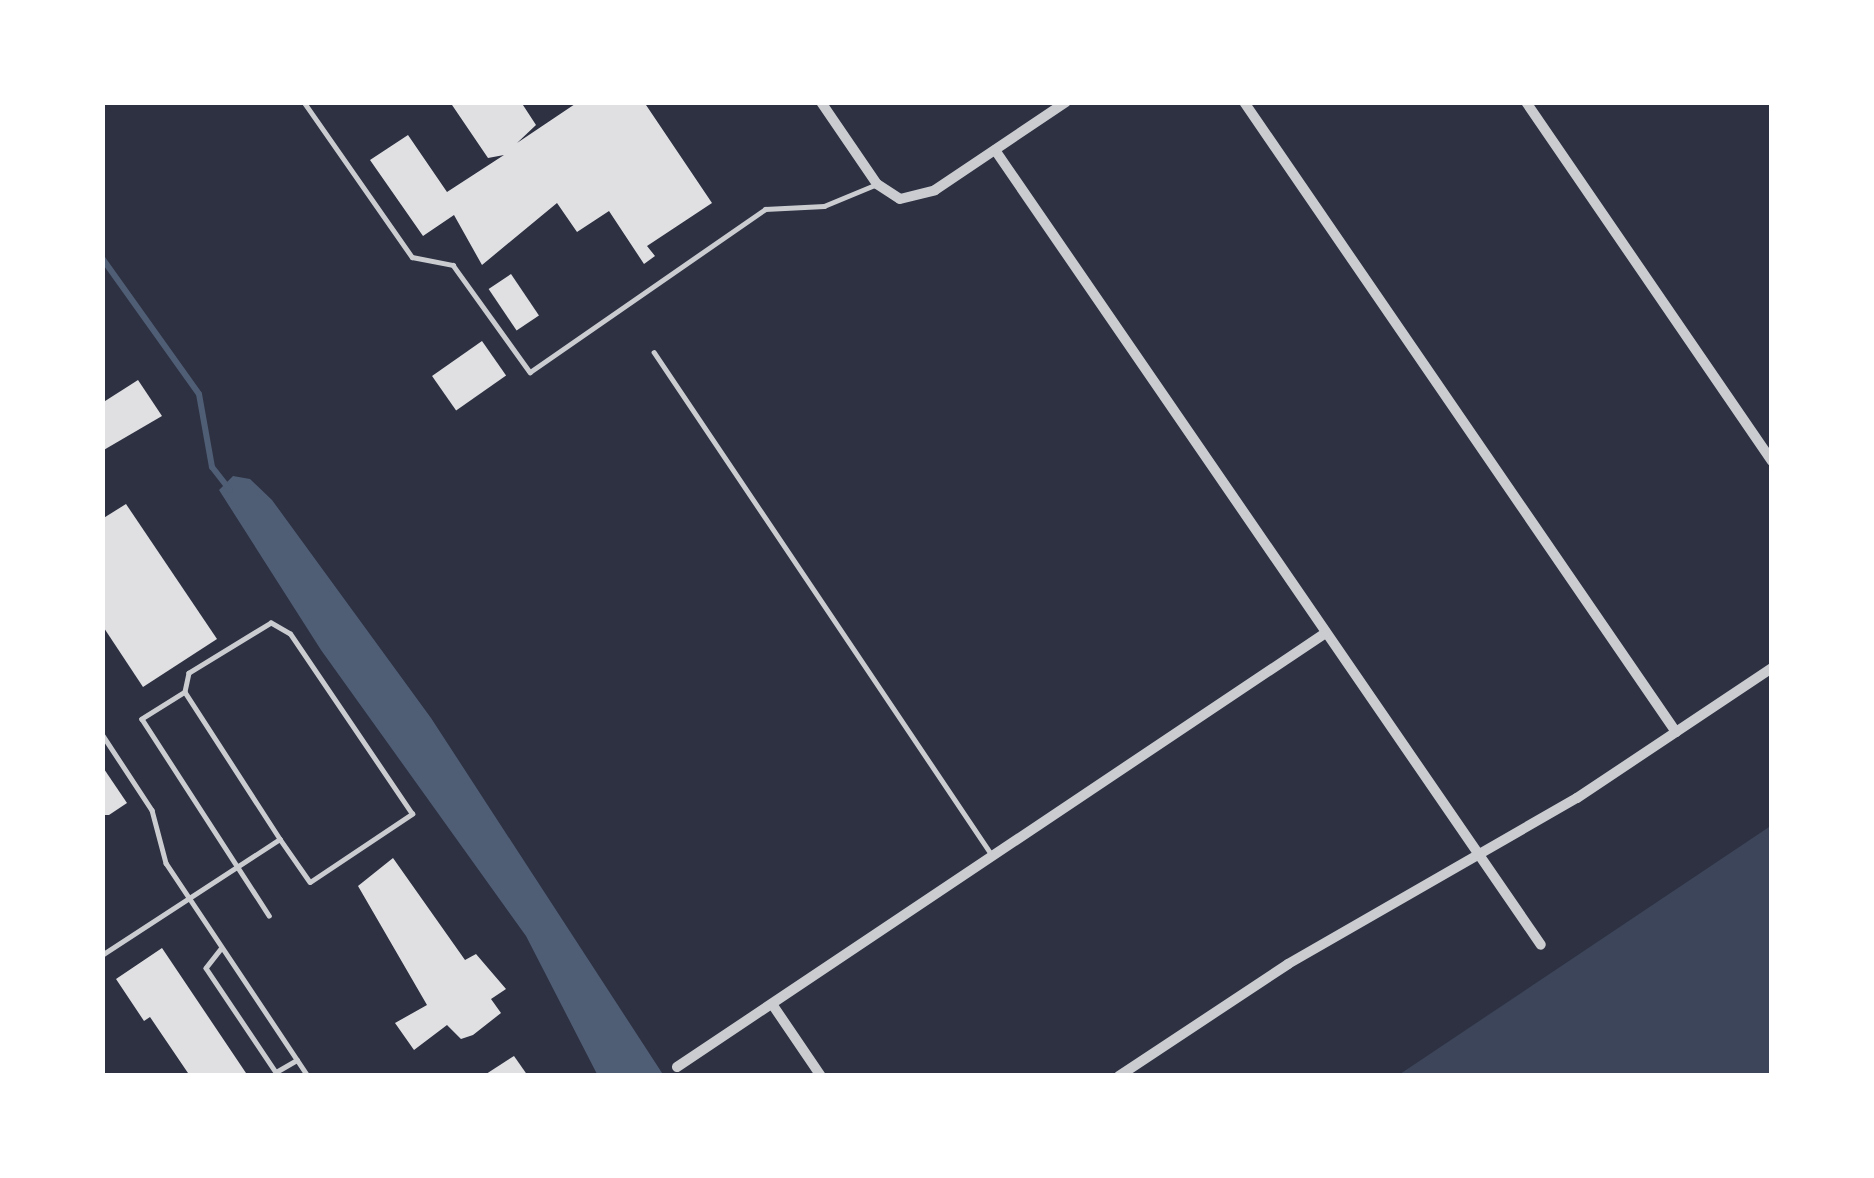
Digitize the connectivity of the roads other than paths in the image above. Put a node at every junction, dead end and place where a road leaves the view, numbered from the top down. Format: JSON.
{"nodes":[{"id":1,"x":304,"y":102,"type":"edge"},
{"id":2,"x":821,"y":102,"type":"edge"},
{"id":3,"x":1066,"y":102,"type":"edge"},
{"id":4,"x":1244,"y":102,"type":"edge"},
{"id":5,"x":1526,"y":102,"type":"edge"},
{"id":6,"x":995,"y":150,"type":"junction"},
{"id":7,"x":877,"y":184,"type":"junction"},
{"id":8,"x":654,"y":352,"type":"dead end"},
{"id":9,"x":1772,"y":461,"type":"edge"},
{"id":10,"x":1324,"y":634,"type":"junction"},
{"id":11,"x":1772,"y":668,"type":"edge"},
{"id":12,"x":185,"y":692,"type":"junction"},
{"id":13,"x":1676,"y":732,"type":"junction"},
{"id":14,"x":102,"y":734,"type":"edge"},
{"id":15,"x":280,"y":839,"type":"junction"},
{"id":16,"x":1478,"y":855,"type":"junction"},
{"id":17,"x":993,"y":856,"type":"junction"},
{"id":18,"x":238,"y":866,"type":"junction"},
{"id":19,"x":190,"y":898,"type":"junction"},
{"id":20,"x":269,"y":915,"type":"dead end"},
{"id":21,"x":1540,"y":945,"type":"dead end"},
{"id":22,"x":223,"y":948,"type":"junction"},
{"id":23,"x":102,"y":956,"type":"edge"},
{"id":24,"x":772,"y":1004,"type":"junction"},
{"id":25,"x":297,"y":1060,"type":"junction"},
{"id":26,"x":677,"y":1067,"type":"dead end"},
{"id":27,"x":278,"y":1074,"type":"edge"},
{"id":28,"x":308,"y":1076,"type":"edge"},
{"id":29,"x":821,"y":1076,"type":"edge"},
{"id":30,"x":1118,"y":1076,"type":"edge"}],
"edges":[{"from":1,"to":7,"type":"lane"},
{"from":2,"to":7,"type":"street"},
{"from":3,"to":6,"type":"street"},
{"from":4,"to":13,"type":"street"},
{"from":5,"to":9,"type":"street"},
{"from":6,"to":7,"type":"street"},
{"from":6,"to":10,"type":"street"},
{"from":8,"to":17,"type":"lane"},
{"from":10,"to":16,"type":"street"},
{"from":10,"to":17,"type":"street"},
{"from":11,"to":13,"type":"street"},
{"from":12,"to":15,"type":"lane"},
{"from":12,"to":15,"type":"lane"},
{"from":12,"to":18,"type":"lane"},
{"from":13,"to":16,"type":"street"},
{"from":14,"to":19,"type":"lane"},
{"from":15,"to":18,"type":"lane"},
{"from":16,"to":21,"type":"street"},
{"from":16,"to":30,"type":"street"},
{"from":17,"to":24,"type":"street"},
{"from":18,"to":19,"type":"lane"},
{"from":18,"to":20,"type":"lane"},
{"from":19,"to":22,"type":"lane"},
{"from":19,"to":23,"type":"lane"},
{"from":22,"to":25,"type":"lane"},
{"from":22,"to":27,"type":"lane"},
{"from":24,"to":26,"type":"street"},
{"from":24,"to":29,"type":"street"},
{"from":25,"to":27,"type":"lane"},
{"from":25,"to":28,"type":"lane"}]}
